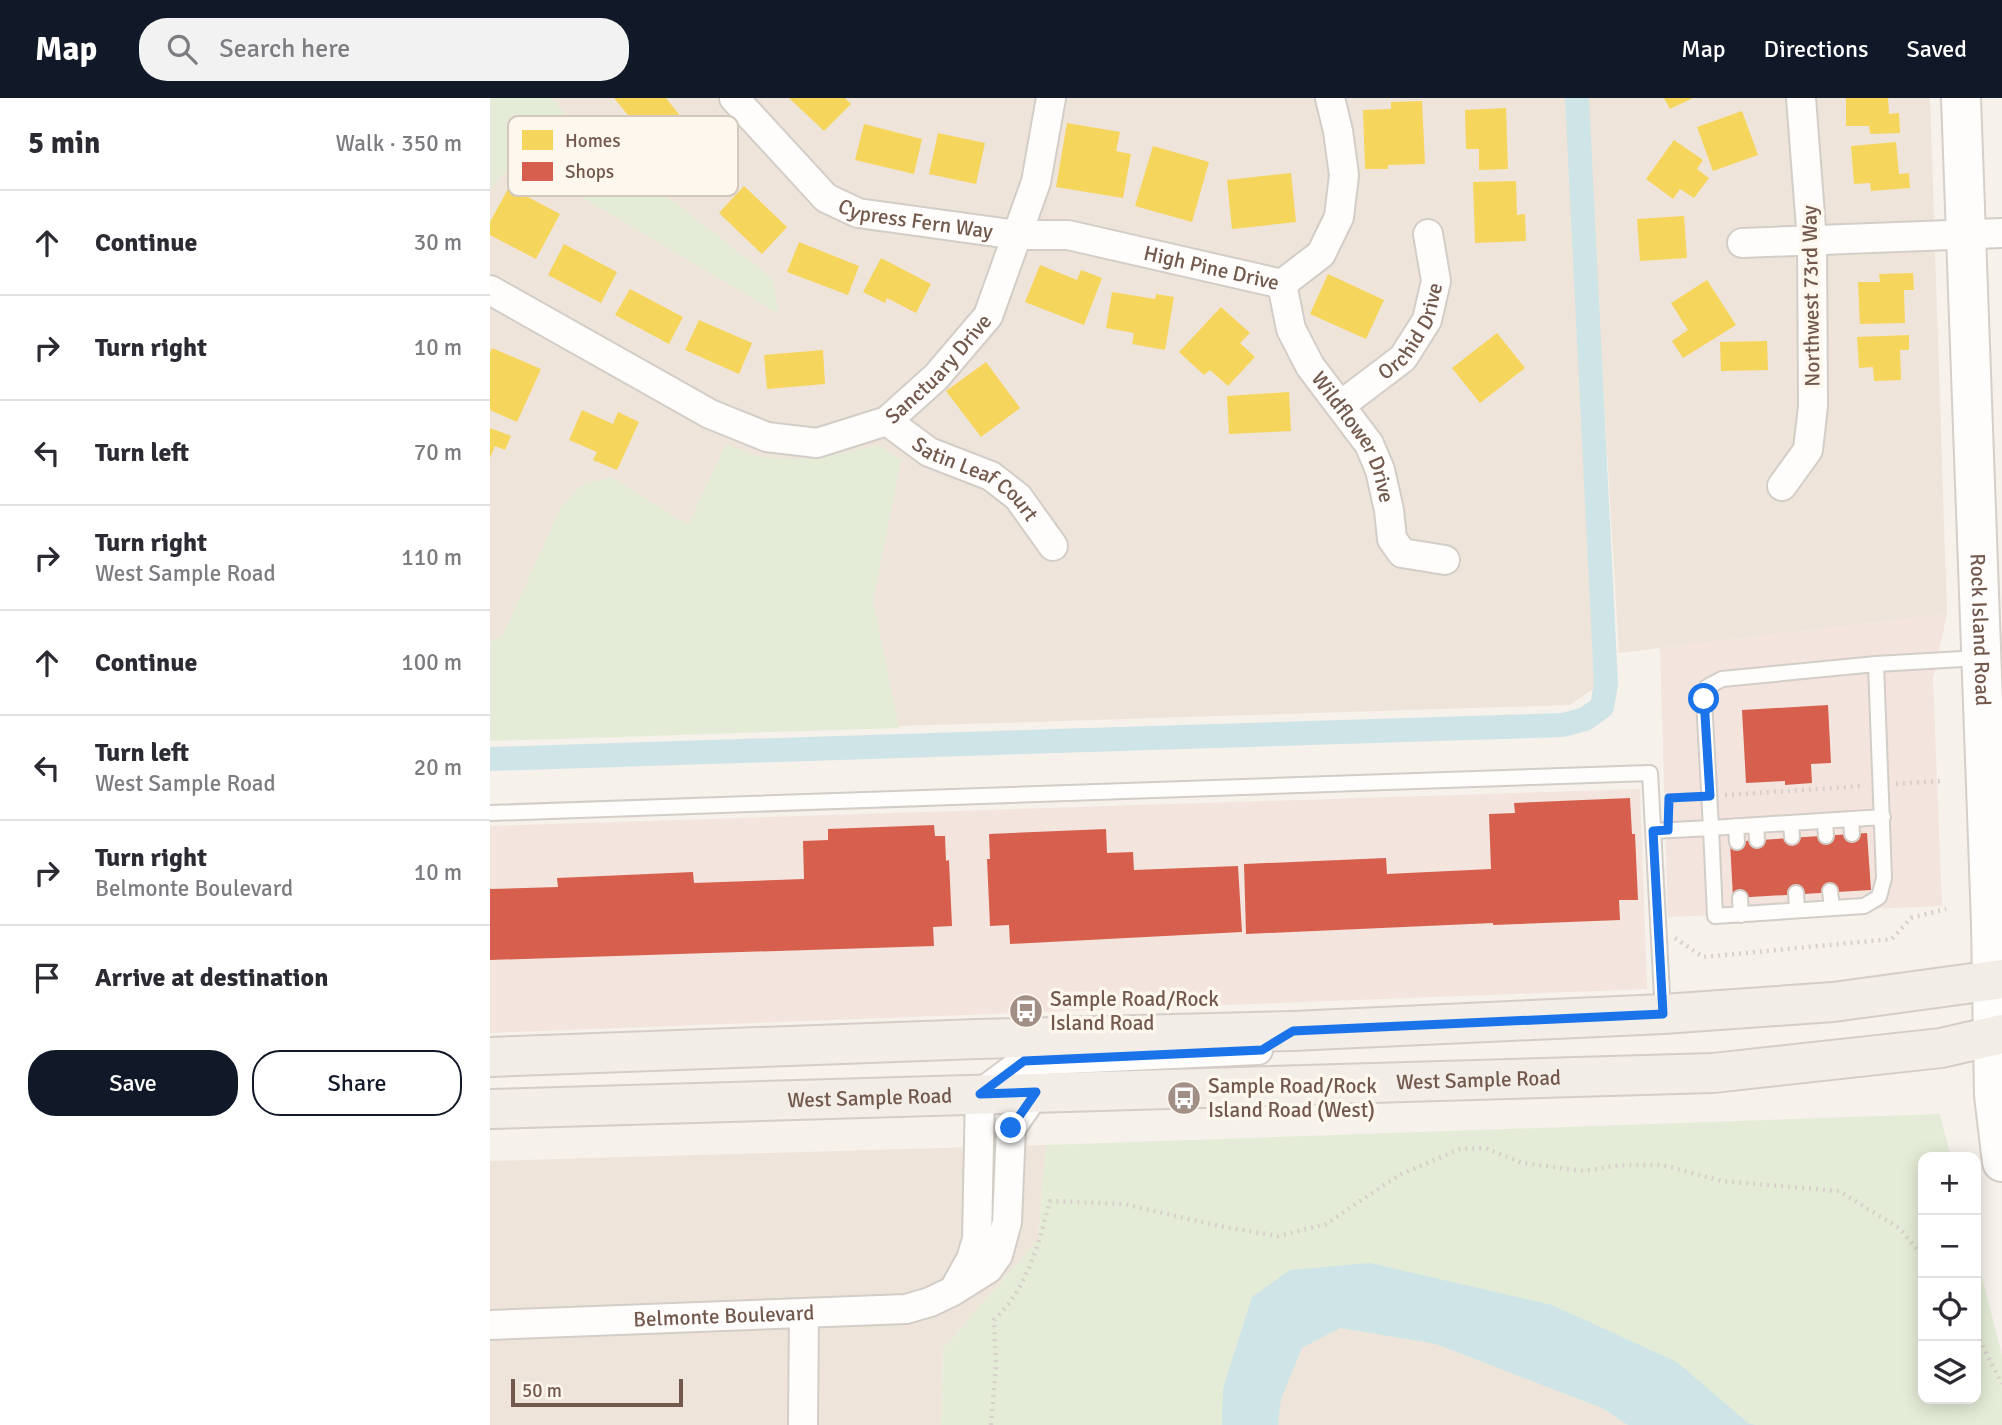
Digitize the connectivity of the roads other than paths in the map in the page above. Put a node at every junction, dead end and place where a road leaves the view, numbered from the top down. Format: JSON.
{"nodes":[{"id":1,"x":734,"y":98,"type":"edge"},
{"id":2,"x":1051,"y":98,"type":"edge"},
{"id":3,"x":1330,"y":98,"type":"edge"},
{"id":4,"x":1801,"y":98,"type":"edge"},
{"id":5,"x":1961,"y":98,"type":"edge"},
{"id":6,"x":1428,"y":234,"type":"dead end"},
{"id":7,"x":1984,"y":234,"type":"edge"},
{"id":8,"x":1017,"y":236,"type":"junction"},
{"id":9,"x":1812,"y":241,"type":"junction"},
{"id":10,"x":1742,"y":243,"type":"dead end"},
{"id":11,"x":1282,"y":284,"type":"junction"},
{"id":12,"x":493,"y":296,"type":"edge"},
{"id":13,"x":1341,"y":405,"type":"junction"},
{"id":14,"x":887,"y":421,"type":"junction"},
{"id":15,"x":1783,"y":486,"type":"dead end"},
{"id":16,"x":1053,"y":546,"type":"dead end"},
{"id":17,"x":1445,"y":560,"type":"dead end"},
{"id":18,"x":1981,"y":658,"type":"junction"},
{"id":19,"x":1876,"y":664,"type":"junction"},
{"id":20,"x":490,"y":813,"type":"edge"},
{"id":21,"x":1883,"y":817,"type":"junction"},
{"id":22,"x":1736,"y":826,"type":"junction"},
{"id":23,"x":1711,"y":828,"type":"junction"},
{"id":24,"x":1661,"y":830,"type":"junction"},
{"id":25,"x":1737,"y":842,"type":"dead end"},
{"id":26,"x":1855,"y":890,"type":"dead end"},
{"id":27,"x":1830,"y":891,"type":"dead end"},
{"id":28,"x":1796,"y":894,"type":"dead end"},
{"id":29,"x":1760,"y":897,"type":"dead end"},
{"id":30,"x":1740,"y":898,"type":"dead end"},
{"id":31,"x":1856,"y":907,"type":"junction"},
{"id":32,"x":1832,"y":908,"type":"junction"},
{"id":33,"x":1797,"y":911,"type":"junction"},
{"id":34,"x":1762,"y":913,"type":"junction"},
{"id":35,"x":1741,"y":915,"type":"junction"},
{"id":36,"x":1997,"y":980,"type":"edge"},
{"id":37,"x":1663,"y":1014,"type":"junction"},
{"id":38,"x":1293,"y":1031,"type":"junction"},
{"id":39,"x":1997,"y":1035,"type":"edge"},
{"id":40,"x":977,"y":1039,"type":"junction"},
{"id":41,"x":490,"y":1057,"type":"edge"},
{"id":42,"x":1036,"y":1092,"type":"junction"},
{"id":43,"x":980,"y":1094,"type":"junction"},
{"id":44,"x":655,"y":1103,"type":"junction"},
{"id":45,"x":490,"y":1109,"type":"edge"},
{"id":46,"x":2002,"y":1163,"type":"edge"},
{"id":47,"x":953,"y":1291,"type":"junction"},
{"id":48,"x":804,"y":1313,"type":"junction"},
{"id":49,"x":490,"y":1325,"type":"edge"},
{"id":50,"x":803,"y":1425,"type":"edge"}],
"edges":[{"from":1,"to":8,"type":"street","name":"Cypress Fern Way"},
{"from":2,"to":8,"type":"street","name":"Sanctuary Drive"},
{"from":3,"to":11,"type":"street","name":"High Pine Drive"},
{"from":4,"to":9,"type":"street","name":"Northwest 73rd Way"},
{"from":5,"to":7,"type":"main road","name":"Rock Island Road"},
{"from":6,"to":13,"type":"street","name":"Orchid Drive"},
{"from":7,"to":9,"type":"street"},
{"from":7,"to":18,"type":"main road","name":"Rock Island Road"},
{"from":8,"to":11,"type":"street","name":"High Pine Drive"},
{"from":8,"to":14,"type":"street","name":"Sanctuary Drive"},
{"from":9,"to":10,"type":"street"},
{"from":9,"to":15,"type":"street","name":"Northwest 73rd Way"},
{"from":11,"to":13,"type":"street","name":"Wildflower Drive"},
{"from":12,"to":14,"type":"street","name":"Sanctuary Drive"},
{"from":13,"to":17,"type":"street","name":"Wildflower Drive"},
{"from":14,"to":16,"type":"street","name":"Satin Leaf Court"},
{"from":18,"to":19,"type":"lane"},
{"from":18,"to":36,"type":"main road","name":"Rock Island Road"},
{"from":19,"to":21,"type":"lane"},
{"from":19,"to":23,"type":"lane"},
{"from":20,"to":24,"type":"lane"},
{"from":21,"to":22,"type":"lane"},
{"from":21,"to":31,"type":"lane"},
{"from":22,"to":23,"type":"lane"},
{"from":22,"to":25,"type":"lane"},
{"from":23,"to":24,"type":"lane"},
{"from":23,"to":35,"type":"lane"},
{"from":24,"to":37,"type":"lane"},
{"from":26,"to":31,"type":"lane"},
{"from":27,"to":32,"type":"lane"},
{"from":28,"to":33,"type":"lane"},
{"from":29,"to":34,"type":"lane"},
{"from":30,"to":35,"type":"lane"},
{"from":31,"to":32,"type":"lane"},
{"from":32,"to":33,"type":"lane"},
{"from":33,"to":34,"type":"lane"},
{"from":34,"to":35,"type":"lane"},
{"from":36,"to":37,"type":"main road"},
{"from":36,"to":39,"type":"main road","name":"Rock Island Road"},
{"from":37,"to":38,"type":"main road"},
{"from":38,"to":40,"type":"main road"},
{"from":38,"to":43,"type":"street"},
{"from":39,"to":42,"type":"main road","name":"West Sample Road"},
{"from":39,"to":46,"type":"main road","name":"Rock Island Road"},
{"from":40,"to":41,"type":"main road"},
{"from":40,"to":44,"type":"main road"},
{"from":42,"to":43,"type":"main road","name":"West Sample Road"},
{"from":42,"to":47,"type":"street","name":"Belmonte Boulevard"},
{"from":43,"to":44,"type":"main road","name":"West Sample Road"},
{"from":43,"to":47,"type":"street"},
{"from":44,"to":45,"type":"main road","name":"West Sample Road"},
{"from":47,"to":48,"type":"street","name":"Belmonte Boulevard"},
{"from":48,"to":49,"type":"street","name":"Belmonte Boulevard"},
{"from":48,"to":50,"type":"street"}]}
